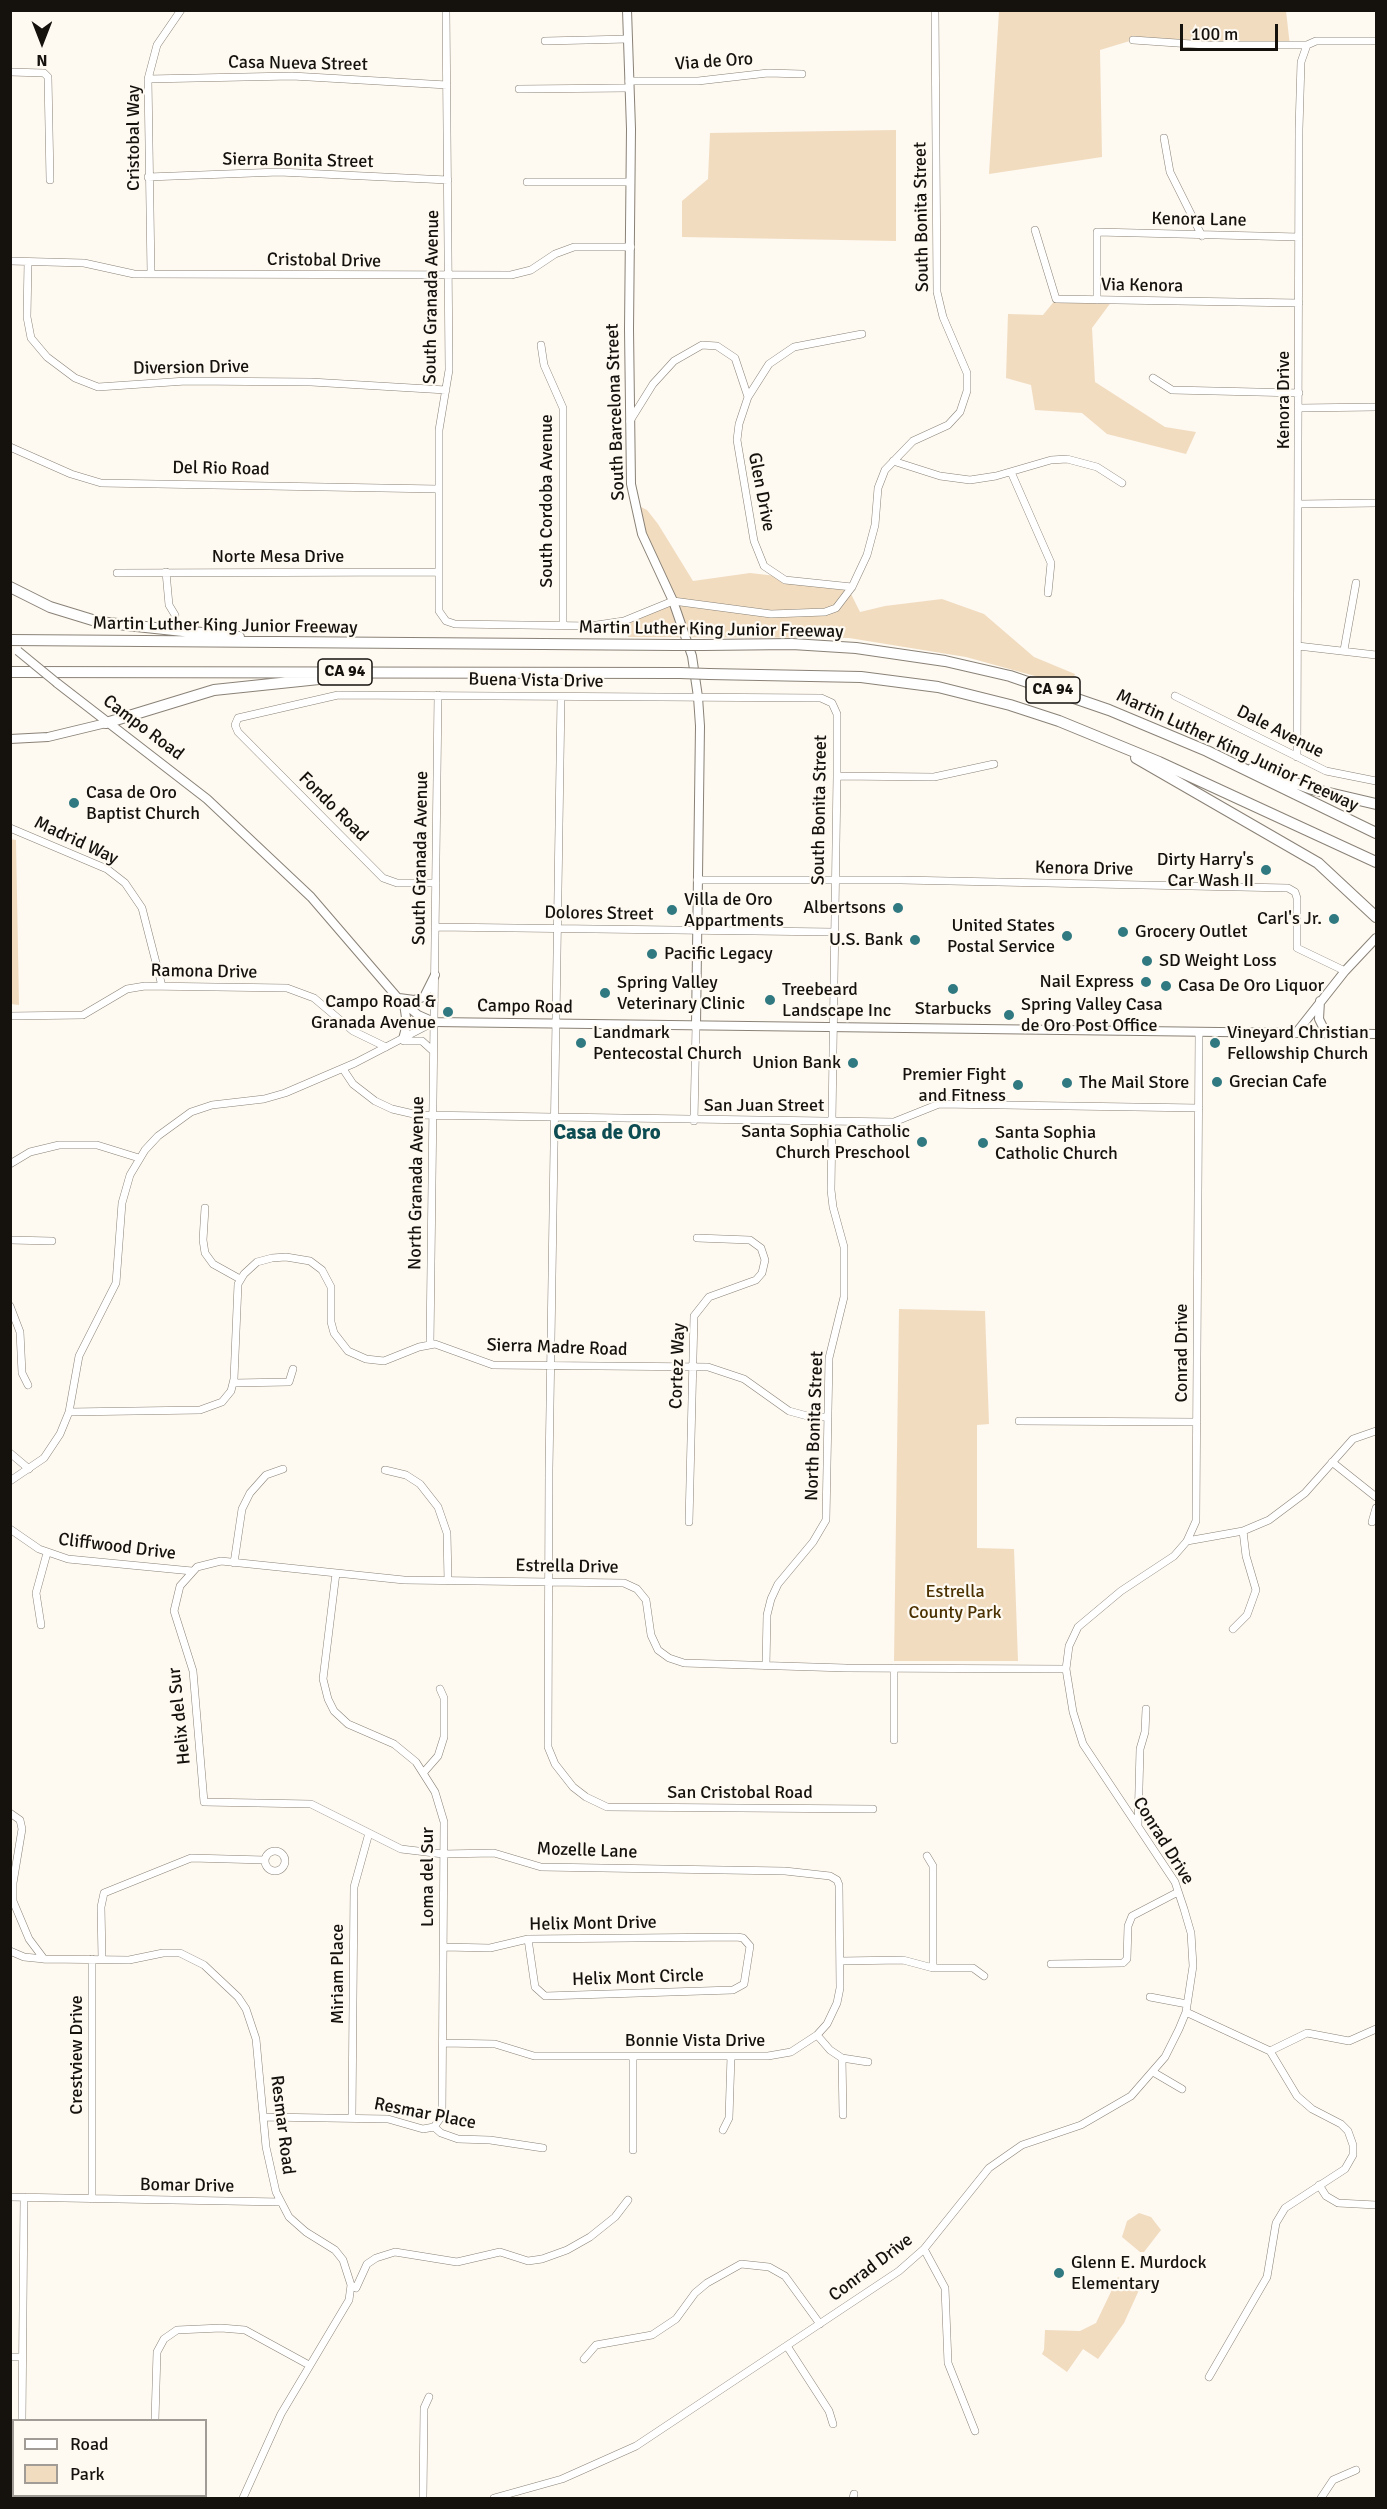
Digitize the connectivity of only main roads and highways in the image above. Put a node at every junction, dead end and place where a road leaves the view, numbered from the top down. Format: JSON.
{"nodes":[{"id":1,"x":627,"y":10,"type":"edge"},
{"id":2,"x":10,"y":587,"type":"edge"},
{"id":3,"x":10,"y":640,"type":"edge"},
{"id":4,"x":262,"y":643,"type":"junction"},
{"id":5,"x":10,"y":645,"type":"edge"},
{"id":6,"x":10,"y":672,"type":"edge"},
{"id":7,"x":399,"y":672,"type":"junction"},
{"id":8,"x":106,"y":723,"type":"junction"},
{"id":9,"x":1100,"y":737,"type":"junction"},
{"id":10,"x":10,"y":739,"type":"edge"},
{"id":11,"x":1207,"y":751,"type":"junction"},
{"id":12,"x":1377,"y":804,"type":"edge"},
{"id":13,"x":1377,"y":833,"type":"edge"},
{"id":14,"x":1377,"y":862,"type":"edge"},
{"id":15,"x":1377,"y":916,"type":"edge"},
{"id":16,"x":1377,"y":938,"type":"edge"},
{"id":17,"x":435,"y":975,"type":"road end"},
{"id":18,"x":397,"y":997,"type":"junction"},
{"id":19,"x":1320,"y":1001,"type":"junction"},
{"id":20,"x":404,"y":1004,"type":"junction"},
{"id":21,"x":696,"y":1025,"type":"junction"},
{"id":22,"x":1296,"y":1033,"type":"junction"},
{"id":23,"x":1326,"y":1033,"type":"junction"},
{"id":24,"x":1377,"y":1034,"type":"edge"},
{"id":25,"x":401,"y":1040,"type":"road end"}],
"edges":[{"from":1,"to":21,"type":"main road","name":"South Barcelona Street"},
{"from":2,"to":4,"type":"highway"},
{"from":3,"to":4,"type":"highway","name":"Martin Luther King Junior Freeway","number":"CA 94"},
{"from":4,"to":11,"type":"highway","name":"Martin Luther King Junior Freeway","number":"CA 94","bridge":true},
{"from":5,"to":8,"type":"main road","name":"Campo Road","bridge":true},
{"from":6,"to":7,"type":"highway","number":"CA 94"},
{"from":7,"to":8,"type":"highway"},
{"from":7,"to":9,"type":"highway","number":"CA 94","bridge":true},
{"from":8,"to":10,"type":"main road"},
{"from":8,"to":18,"type":"main road","name":"Campo Road"},
{"from":9,"to":14,"type":"highway","number":"CA 94"},
{"from":9,"to":15,"type":"highway"},
{"from":11,"to":12,"type":"highway"},
{"from":11,"to":13,"type":"highway","name":"Martin Luther King Junior Freeway","number":"CA 94"},
{"from":16,"to":19,"type":"main road"},
{"from":17,"to":18,"type":"main road"},
{"from":18,"to":20,"type":"main road","name":"Campo Road"},
{"from":19,"to":22,"type":"main road"},
{"from":19,"to":23,"type":"main road"},
{"from":20,"to":21,"type":"main road","name":"Campo Road"},
{"from":20,"to":25,"type":"main road"},
{"from":21,"to":22,"type":"main road","name":"Campo Road"},
{"from":22,"to":23,"type":"main road","name":"Campo Road"},
{"from":23,"to":24,"type":"main road","name":"Campo Road"}]}
